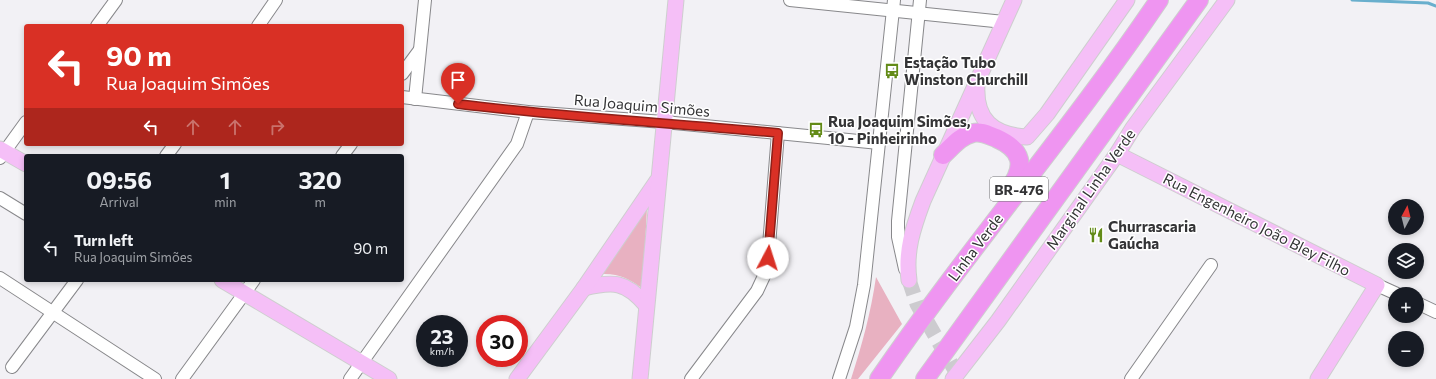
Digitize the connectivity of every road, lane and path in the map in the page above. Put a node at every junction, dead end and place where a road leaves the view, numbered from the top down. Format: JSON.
{"nodes":[{"id":1,"x":116,"y":0,"type":"edge"},
{"id":2,"x":276,"y":0,"type":"edge"},
{"id":3,"x":425,"y":0,"type":"edge"},
{"id":4,"x":676,"y":0,"type":"edge"},
{"id":5,"x":790,"y":0,"type":"edge"},
{"id":6,"x":920,"y":0,"type":"edge"},
{"id":7,"x":1014,"y":0,"type":"edge"},
{"id":8,"x":1127,"y":0,"type":"edge"},
{"id":9,"x":1159,"y":0,"type":"edge"},
{"id":10,"x":1199,"y":0,"type":"edge"},
{"id":11,"x":1227,"y":0,"type":"edge"},
{"id":12,"x":893,"y":5,"type":"edge"},
{"id":13,"x":918,"y":13,"type":"junction"},
{"id":14,"x":1004,"y":22,"type":"junction"},
{"id":15,"x":98,"y":24,"type":"edge"},
{"id":16,"x":259,"y":24,"type":"edge"},
{"id":17,"x":420,"y":50,"type":"junction"},
{"id":18,"x":404,"y":71,"type":"edge"},
{"id":19,"x":977,"y":82,"type":"junction"},
{"id":20,"x":404,"y":97,"type":"edge"},
{"id":21,"x":415,"y":99,"type":"junction"},
{"id":22,"x":528,"y":112,"type":"junction"},
{"id":23,"x":664,"y":122,"type":"junction"},
{"id":24,"x":24,"y":125,"type":"edge"},
{"id":25,"x":778,"y":133,"type":"junction"},
{"id":26,"x":879,"y":143,"type":"junction"},
{"id":27,"x":2,"y":153,"type":"edge"},
{"id":28,"x":1117,"y":154,"type":"junction"},
{"id":29,"x":943,"y":155,"type":"junction"},
{"id":30,"x":24,"y":163,"type":"edge"},
{"id":31,"x":659,"y":179,"type":"junction"},
{"id":32,"x":0,"y":198,"type":"edge"},
{"id":33,"x":24,"y":213,"type":"edge"},
{"id":34,"x":1211,"y":265,"type":"dead end"},
{"id":35,"x":956,"y":272,"type":"junction"},
{"id":36,"x":0,"y":278,"type":"edge"},
{"id":37,"x":909,"y":280,"type":"joint"},
{"id":38,"x":76,"y":282,"type":"edge"},
{"id":39,"x":225,"y":282,"type":"edge"},
{"id":40,"x":252,"y":282,"type":"edge"},
{"id":41,"x":1377,"y":284,"type":"junction"},
{"id":42,"x":584,"y":288,"type":"junction"},
{"id":43,"x":1388,"y":290,"type":"edge"},
{"id":44,"x":244,"y":293,"type":"junction"},
{"id":45,"x":646,"y":305,"type":"junction"},
{"id":46,"x":1424,"y":306,"type":"edge"},
{"id":47,"x":1436,"y":312,"type":"edge"},
{"id":48,"x":53,"y":313,"type":"junction"},
{"id":49,"x":361,"y":363,"type":"junction"},
{"id":50,"x":890,"y":363,"type":"junction"},
{"id":51,"x":12,"y":367,"type":"dead end"},
{"id":52,"x":155,"y":379,"type":"edge"},
{"id":53,"x":182,"y":379,"type":"edge"},
{"id":54,"x":350,"y":379,"type":"edge"},
{"id":55,"x":389,"y":379,"type":"edge"},
{"id":56,"x":517,"y":379,"type":"edge"},
{"id":57,"x":640,"y":379,"type":"edge"},
{"id":58,"x":690,"y":379,"type":"edge"},
{"id":59,"x":839,"y":379,"type":"edge"},
{"id":60,"x":872,"y":379,"type":"edge"},
{"id":61,"x":879,"y":379,"type":"edge"},
{"id":62,"x":925,"y":379,"type":"edge"},
{"id":63,"x":953,"y":379,"type":"edge"},
{"id":64,"x":1130,"y":379,"type":"edge"},
{"id":65,"x":1318,"y":379,"type":"edge"}],
"edges":[{"from":1,"to":15,"type":"street"},
{"from":2,"to":16,"type":"street"},
{"from":3,"to":17,"type":"street"},
{"from":4,"to":23,"type":"main road"},
{"from":5,"to":12,"type":"street"},
{"from":6,"to":13,"type":"street"},
{"from":7,"to":14,"type":"main road"},
{"from":8,"to":19,"type":"main road"},
{"from":9,"to":35,"type":"highway","name":"Linha Verde","number":"BR-476"},
{"from":10,"to":62,"type":"highway","number":"BR-476"},
{"from":11,"to":28,"type":"main road","name":"Marginal Linha Verde"},
{"from":12,"to":13,"type":"street"},
{"from":12,"to":26,"type":"street"},
{"from":13,"to":14,"type":"street"},
{"from":13,"to":37,"type":"street"},
{"from":14,"to":19,"type":"main road"},
{"from":17,"to":18,"type":"street"},
{"from":17,"to":21,"type":"street"},
{"from":19,"to":29,"type":"main road"},
{"from":20,"to":21,"type":"street","name":"Rua Joaquim Simões"},
{"from":21,"to":22,"type":"street","name":"Rua Joaquim Simões"},
{"from":22,"to":23,"type":"street","name":"Rua Joaquim Simões"},
{"from":22,"to":49,"type":"street"},
{"from":23,"to":25,"type":"street","name":"Rua Joaquim Simões"},
{"from":23,"to":31,"type":"main road"},
{"from":24,"to":27,"type":"street"},
{"from":25,"to":26,"type":"street","name":"Rua Joaquim Simões"},
{"from":25,"to":58,"type":"street"},
{"from":26,"to":59,"type":"street"},
{"from":27,"to":30,"type":"main road"},
{"from":28,"to":41,"type":"main road","name":"Rua Engenheiro João Bley Filho"},
{"from":28,"to":63,"type":"main road","name":"Marginal Linha Verde"},
{"from":29,"to":35,"type":"highway"},
{"from":29,"to":37,"type":"main road"},
{"from":31,"to":42,"type":"main road"},
{"from":31,"to":45,"type":"main road"},
{"from":32,"to":33,"type":"street"},
{"from":34,"to":64,"type":"street"},
{"from":35,"to":50,"type":"highway","name":"Linha Verde","number":"BR-476"},
{"from":36,"to":48,"type":"street"},
{"from":38,"to":48,"type":"street"},
{"from":39,"to":44,"type":"main road"},
{"from":40,"to":44,"type":"street"},
{"from":41,"to":43,"type":"street","name":"Rua Engenheiro João Bley Filho"},
{"from":41,"to":65,"type":"main road"},
{"from":42,"to":45,"type":"main road"},
{"from":42,"to":56,"type":"main road"},
{"from":44,"to":49,"type":"main road"},
{"from":44,"to":53,"type":"street"},
{"from":45,"to":57,"type":"main road"},
{"from":46,"to":47,"type":"street"},
{"from":48,"to":51,"type":"street"},
{"from":48,"to":52,"type":"street"},
{"from":49,"to":54,"type":"street"},
{"from":49,"to":55,"type":"main road"},
{"from":50,"to":60,"type":"highway"},
{"from":50,"to":61,"type":"highway","name":"Linha Verde","number":"BR-476"}]}
